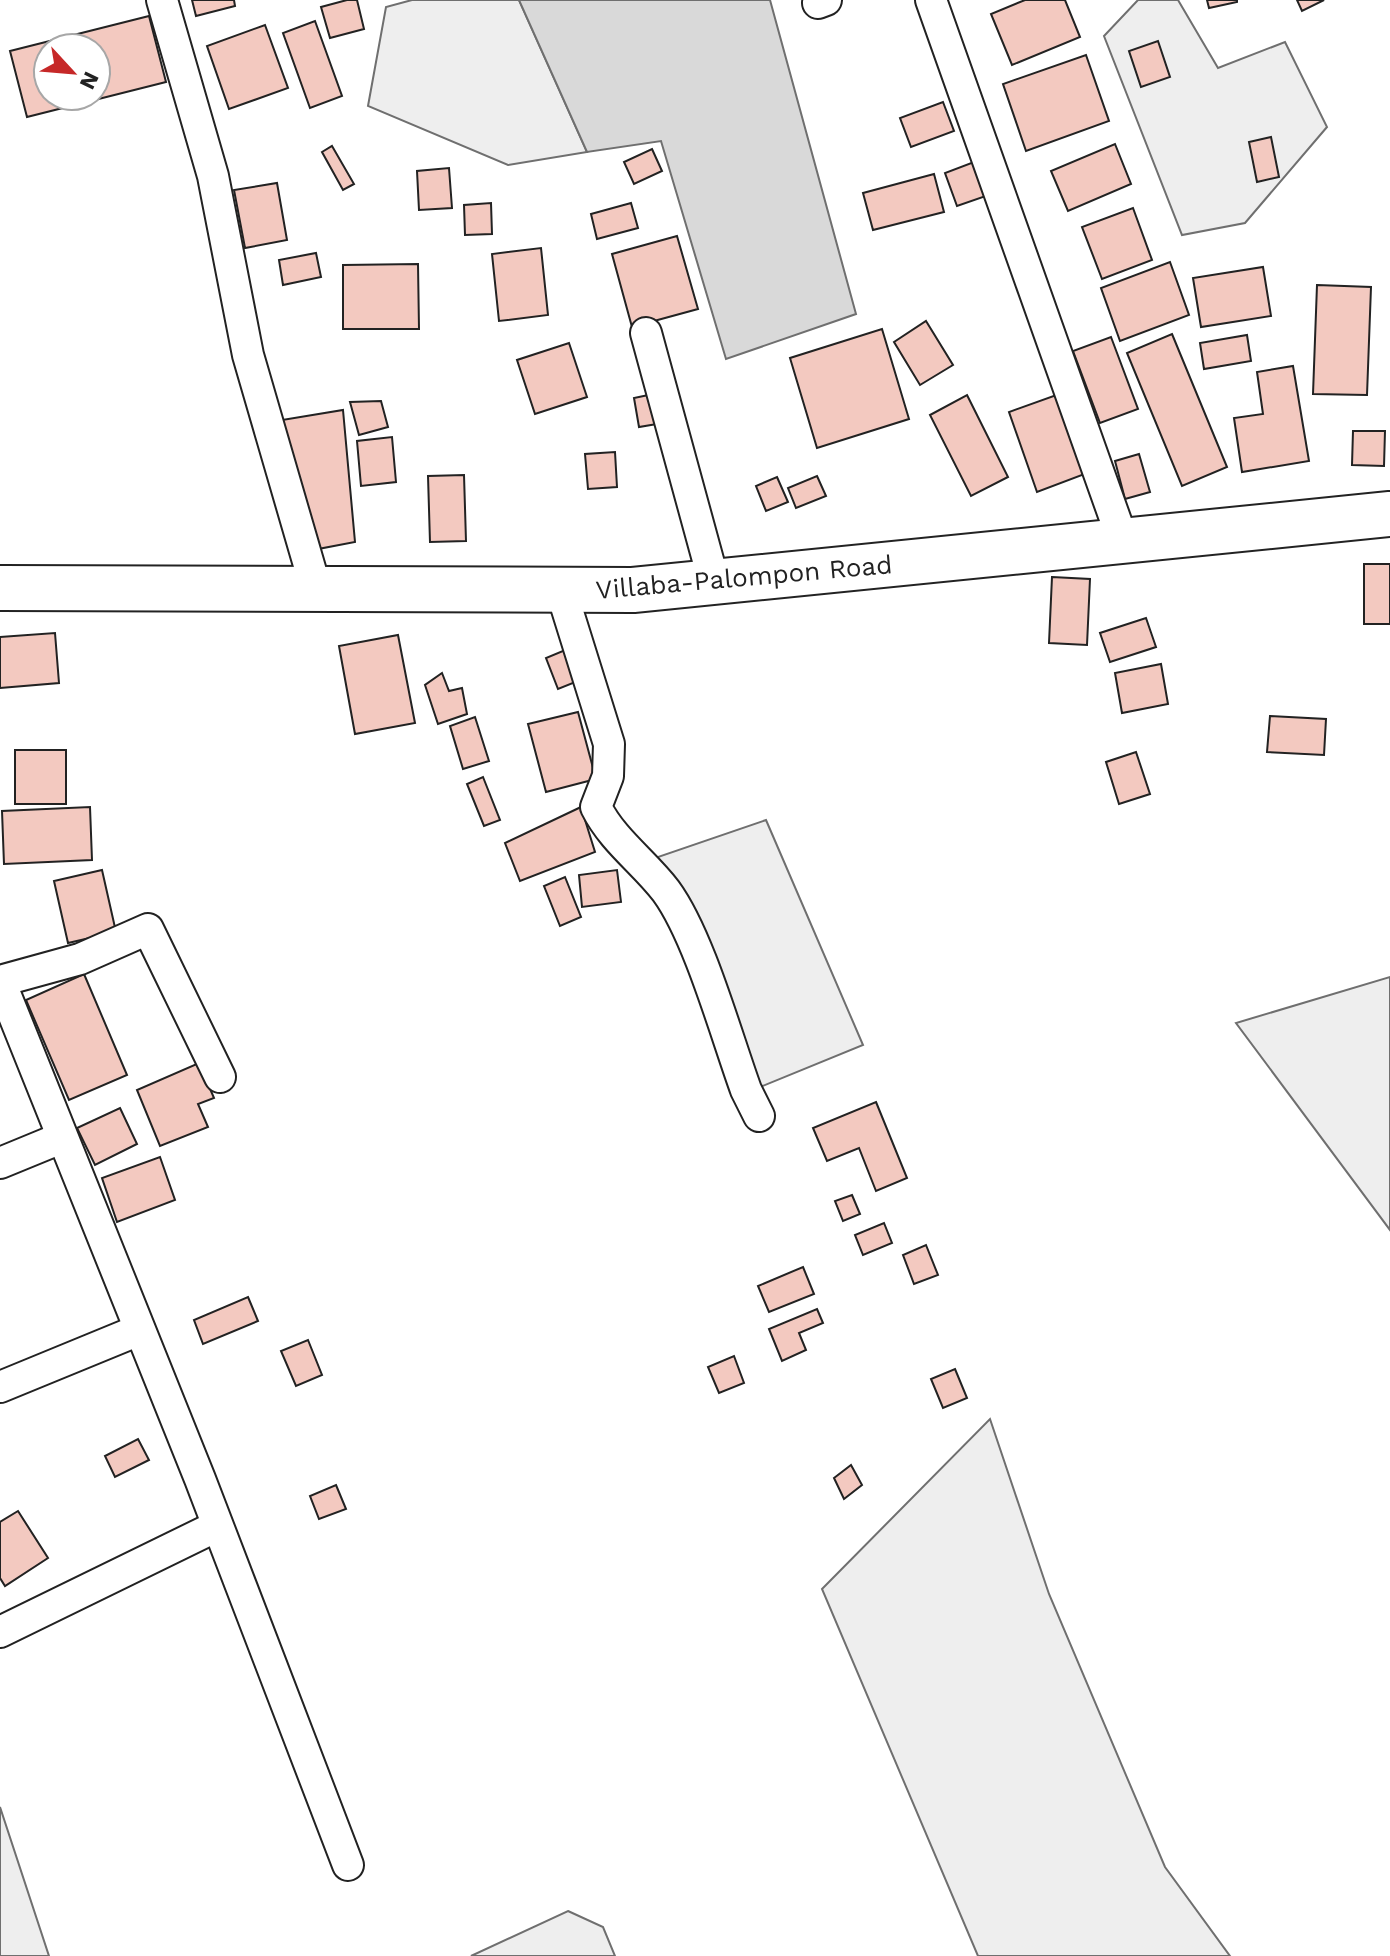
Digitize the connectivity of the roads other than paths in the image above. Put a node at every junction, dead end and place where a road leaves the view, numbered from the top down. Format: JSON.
{"nodes":[{"id":1,"x":162,"y":0,"type":"edge"},
{"id":2,"x":931,"y":0,"type":"edge"},
{"id":3,"x":646,"y":333,"type":"dead end"},
{"id":4,"x":1390,"y":514,"type":"edge"},
{"id":5,"x":1123,"y":541,"type":"junction"},
{"id":6,"x":714,"y":582,"type":"junction"},
{"id":7,"x":0,"y":588,"type":"edge"},
{"id":8,"x":316,"y":589,"type":"junction"},
{"id":9,"x":561,"y":590,"type":"junction"},
{"id":10,"x":0,"y":981,"type":"edge"},
{"id":11,"x":220,"y":1077,"type":"dead end"},
{"id":12,"x":759,"y":1116,"type":"dead end"},
{"id":13,"x":61,"y":1138,"type":"junction"},
{"id":14,"x":0,"y":1163,"type":"edge"},
{"id":15,"x":139,"y":1330,"type":"junction"},
{"id":16,"x":0,"y":1387,"type":"edge"},
{"id":17,"x":217,"y":1526,"type":"junction"},
{"id":18,"x":0,"y":1632,"type":"edge"},
{"id":19,"x":348,"y":1865,"type":"dead end"}],
"edges":[{"from":1,"to":8,"type":"street"},
{"from":2,"to":5,"type":"street"},
{"from":3,"to":6,"type":"street"},
{"from":4,"to":5,"type":"main road","name":"Villaba-Palompon Road"},
{"from":5,"to":6,"type":"main road","name":"Villaba-Palompon Road"},
{"from":6,"to":9,"type":"main road","name":"Villaba-Palompon Road"},
{"from":7,"to":8,"type":"main road","name":"Villaba-Palompon Road"},
{"from":8,"to":9,"type":"main road","name":"Villaba-Palompon Road"},
{"from":9,"to":12,"type":"street"},
{"from":10,"to":11,"type":"street"},
{"from":10,"to":13,"type":"street"},
{"from":13,"to":14,"type":"street"},
{"from":13,"to":15,"type":"street"},
{"from":15,"to":16,"type":"street"},
{"from":15,"to":17,"type":"street"},
{"from":17,"to":18,"type":"street"},
{"from":17,"to":19,"type":"street"}]}
